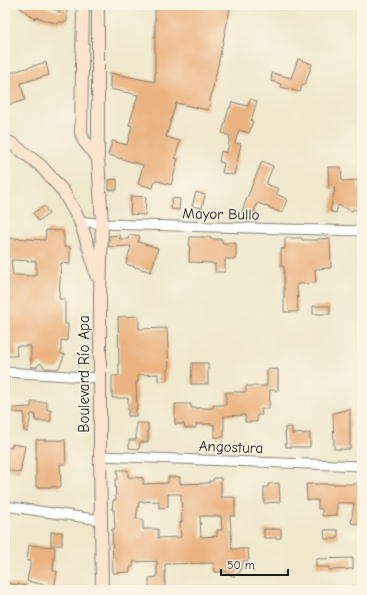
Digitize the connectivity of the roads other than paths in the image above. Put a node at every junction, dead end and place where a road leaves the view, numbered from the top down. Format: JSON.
{"nodes":[{"id":1,"x":83,"y":5,"type":"edge"},
{"id":2,"x":98,"y":5,"type":"edge"},
{"id":3,"x":5,"y":140,"type":"edge"},
{"id":4,"x":98,"y":158,"type":"junction"},
{"id":5,"x":80,"y":221,"type":"junction"},
{"id":6,"x":102,"y":224,"type":"junction"},
{"id":7,"x":362,"y":231,"type":"edge"},
{"id":8,"x":100,"y":294,"type":"junction"},
{"id":9,"x":5,"y":372,"type":"edge"},
{"id":10,"x":100,"y":378,"type":"junction"},
{"id":11,"x":100,"y":456,"type":"junction"},
{"id":12,"x":362,"y":466,"type":"edge"},
{"id":13,"x":5,"y":506,"type":"edge"},
{"id":14,"x":101,"y":520,"type":"junction"},
{"id":15,"x":102,"y":590,"type":"edge"}],
"edges":[{"from":1,"to":4,"type":"main road"},
{"from":2,"to":4,"type":"main road","name":"Boulevard Río Apa"},
{"from":3,"to":5,"type":"main road"},
{"from":4,"to":6,"type":"main road","name":"Boulevard Río Apa"},
{"from":5,"to":6,"type":"street","name":"Mayor Bullo"},
{"from":5,"to":8,"type":"main road"},
{"from":6,"to":7,"type":"street","name":"Mayor Bullo"},
{"from":6,"to":8,"type":"main road","name":"Boulevard Río Apa"},
{"from":8,"to":10,"type":"main road","name":"Boulevard Río Apa"},
{"from":9,"to":10,"type":"street"},
{"from":10,"to":11,"type":"main road","name":"Boulevard Río Apa"},
{"from":11,"to":12,"type":"street","name":"Angostura"},
{"from":11,"to":14,"type":"main road","name":"Boulevard Río Apa"},
{"from":13,"to":14,"type":"street"},
{"from":14,"to":15,"type":"main road","name":"Boulevard Río Apa"}]}
